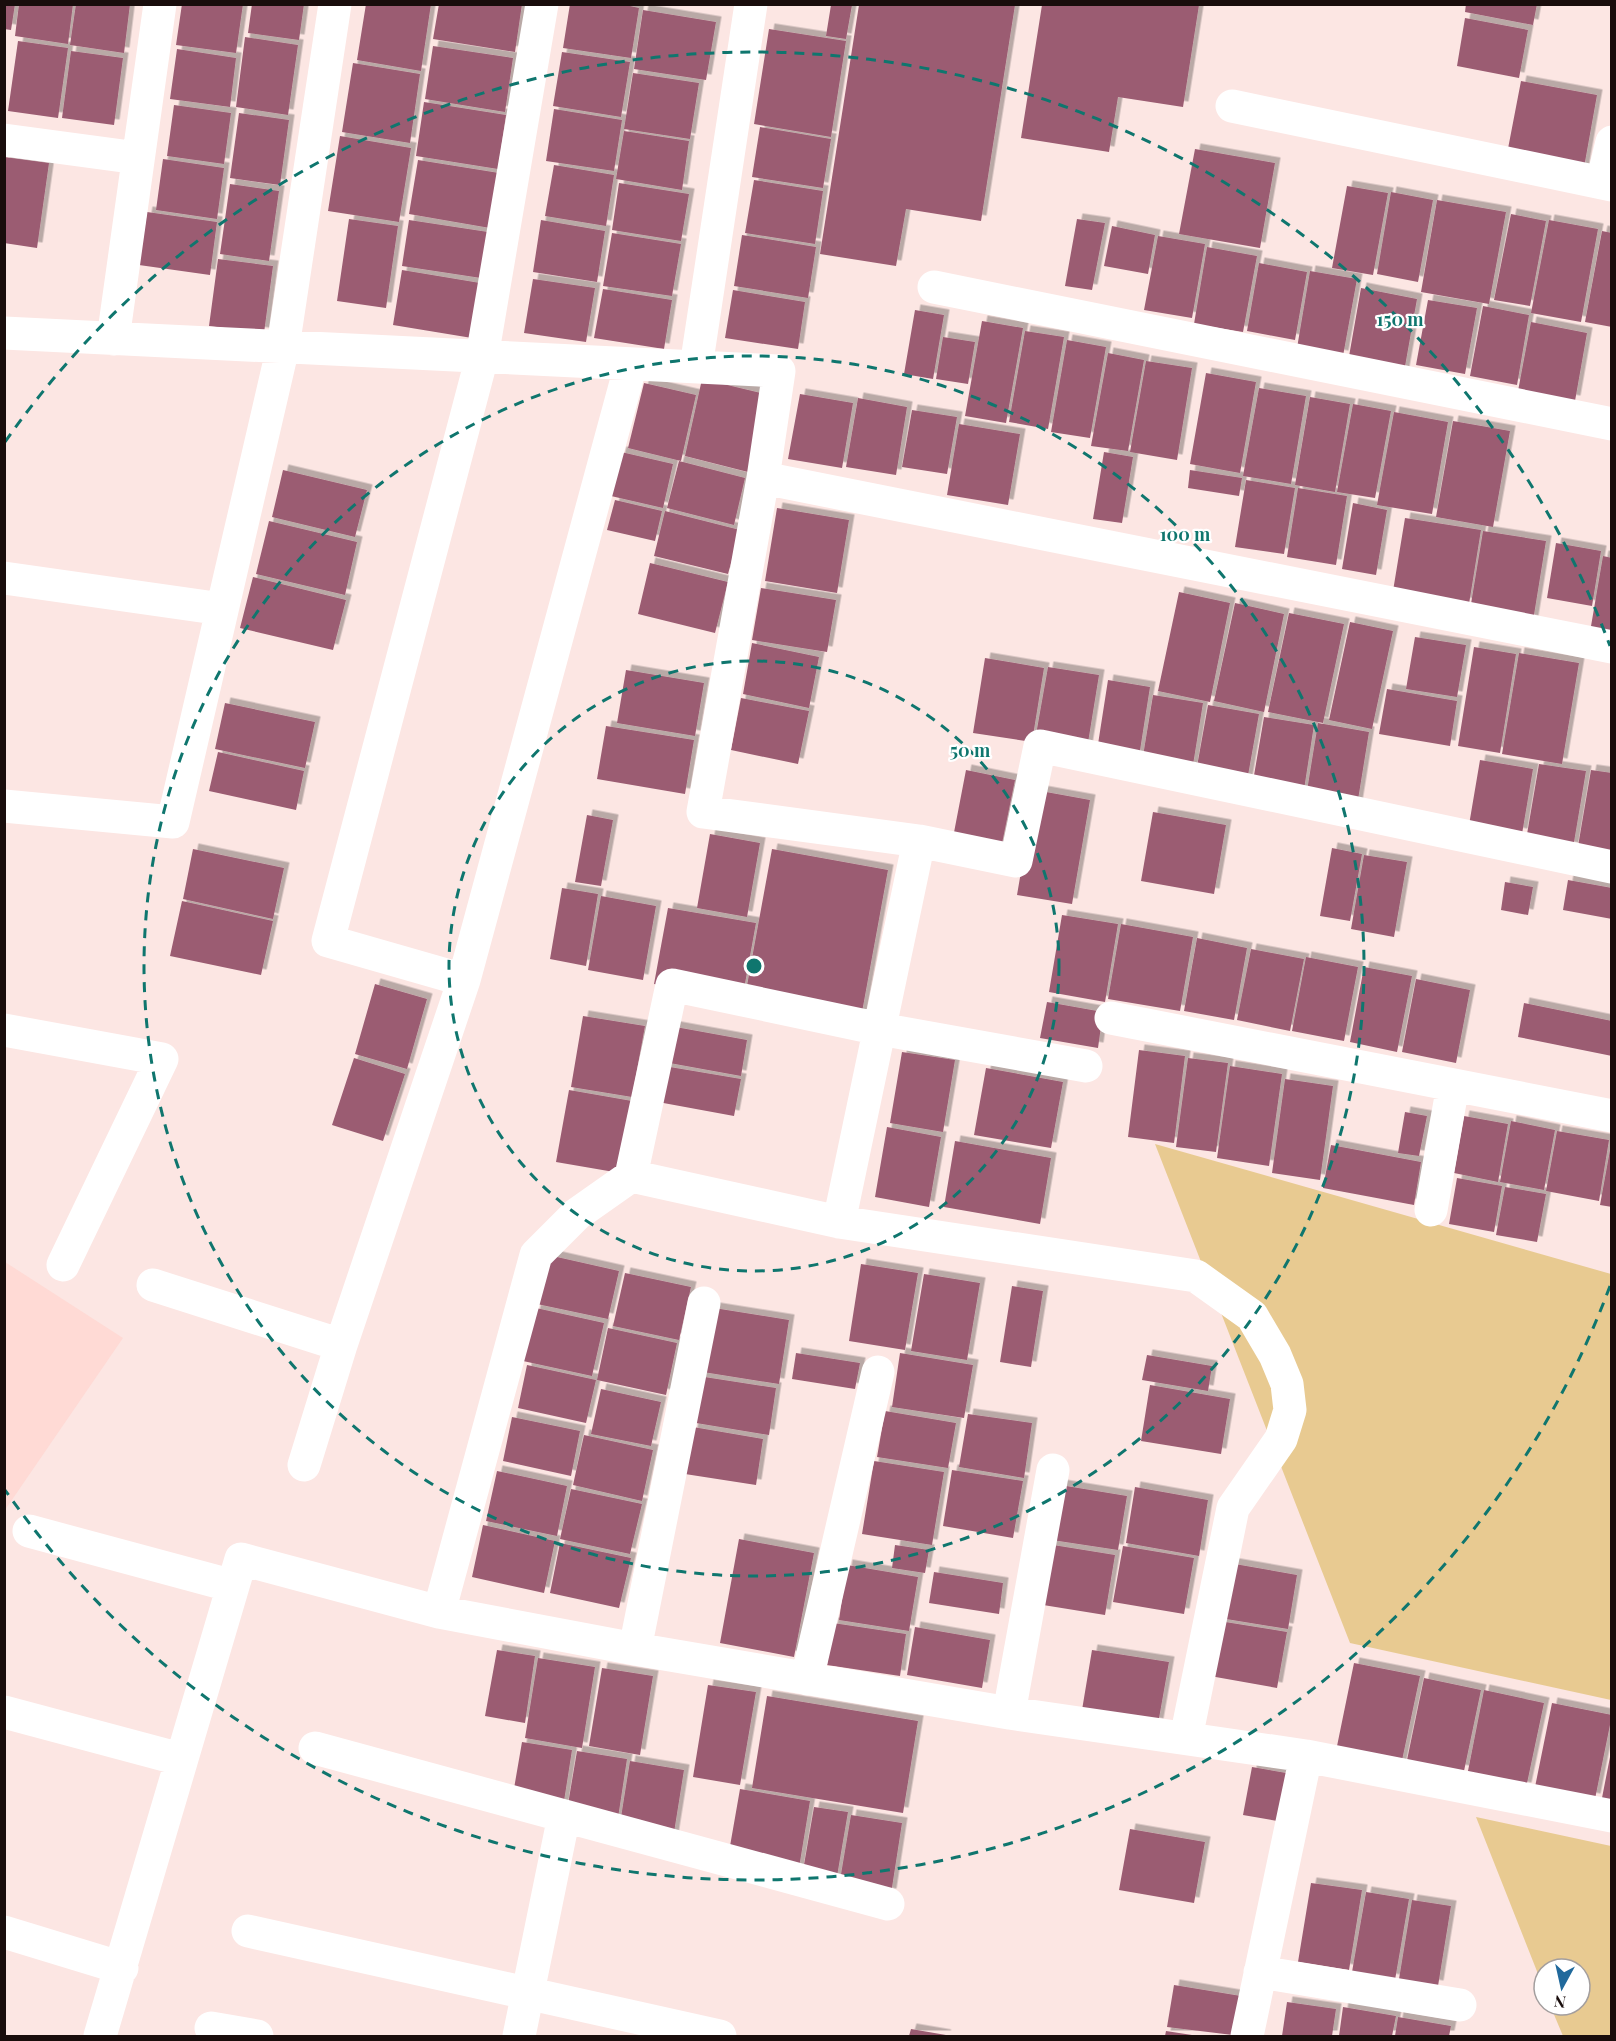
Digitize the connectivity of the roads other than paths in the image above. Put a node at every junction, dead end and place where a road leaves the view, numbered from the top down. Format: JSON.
{"nodes":[{"id":1,"x":160,"y":4,"type":"edge"},
{"id":2,"x":335,"y":4,"type":"edge"},
{"id":3,"x":542,"y":4,"type":"edge"},
{"id":4,"x":751,"y":4,"type":"edge"},
{"id":5,"x":1232,"y":106,"type":"dead end"},
{"id":6,"x":4,"y":140,"type":"edge"},
{"id":7,"x":1611,"y":142,"type":"edge"},
{"id":8,"x":138,"y":158,"type":"junction"},
{"id":9,"x":1607,"y":184,"type":"edge"},
{"id":10,"x":934,"y":287,"type":"dead end"},
{"id":11,"x":4,"y":333,"type":"edge"},
{"id":12,"x":113,"y":339,"type":"junction"},
{"id":13,"x":283,"y":347,"type":"junction"},
{"id":14,"x":482,"y":357,"type":"junction"},
{"id":15,"x":631,"y":364,"type":"junction"},
{"id":16,"x":696,"y":367,"type":"junction"},
{"id":17,"x":1611,"y":424,"type":"edge"},
{"id":18,"x":763,"y":478,"type":"junction"},
{"id":19,"x":4,"y":578,"type":"edge"},
{"id":20,"x":222,"y":609,"type":"junction"},
{"id":21,"x":1611,"y":647,"type":"edge"},
{"id":22,"x":4,"y":806,"type":"edge"},
{"id":23,"x":919,"y":841,"type":"junction"},
{"id":24,"x":1611,"y":867,"type":"edge"},
{"id":25,"x":464,"y":980,"type":"junction"},
{"id":26,"x":1111,"y":1018,"type":"dead end"},
{"id":27,"x":880,"y":1029,"type":"junction"},
{"id":28,"x":8,"y":1038,"type":"edge"},
{"id":29,"x":1086,"y":1066,"type":"dead end"},
{"id":30,"x":1454,"y":1086,"type":"junction"},
{"id":31,"x":1611,"y":1116,"type":"edge"},
{"id":32,"x":632,"y":1176,"type":"junction"},
{"id":33,"x":1431,"y":1210,"type":"dead end"},
{"id":34,"x":839,"y":1222,"type":"junction"},
{"id":35,"x":63,"y":1265,"type":"dead end"},
{"id":36,"x":153,"y":1285,"type":"dead end"},
{"id":37,"x":704,"y":1303,"type":"dead end"},
{"id":38,"x":341,"y":1345,"type":"junction"},
{"id":39,"x":878,"y":1372,"type":"dead end"},
{"id":40,"x":304,"y":1465,"type":"dead end"},
{"id":41,"x":1053,"y":1470,"type":"dead end"},
{"id":42,"x":29,"y":1531,"type":"dead end"},
{"id":43,"x":233,"y":1586,"type":"junction"},
{"id":44,"x":439,"y":1612,"type":"junction"},
{"id":45,"x":635,"y":1649,"type":"junction"},
{"id":46,"x":807,"y":1679,"type":"junction"},
{"id":47,"x":4,"y":1712,"type":"edge"},
{"id":48,"x":1009,"y":1713,"type":"junction"},
{"id":49,"x":1186,"y":1738,"type":"junction"},
{"id":50,"x":315,"y":1748,"type":"dead end"},
{"id":51,"x":1306,"y":1756,"type":"junction"},
{"id":52,"x":180,"y":1759,"type":"junction"},
{"id":53,"x":1611,"y":1815,"type":"edge"},
{"id":54,"x":564,"y":1816,"type":"junction"},
{"id":55,"x":888,"y":1904,"type":"dead end"},
{"id":56,"x":248,"y":1931,"type":"dead end"},
{"id":57,"x":4,"y":1932,"type":"edge"},
{"id":58,"x":122,"y":1968,"type":"junction"},
{"id":59,"x":1260,"y":1971,"type":"junction"},
{"id":60,"x":528,"y":1994,"type":"junction"},
{"id":61,"x":1460,"y":2005,"type":"dead end"},
{"id":62,"x":211,"y":2028,"type":"dead end"},
{"id":63,"x":100,"y":2037,"type":"edge"},
{"id":64,"x":257,"y":2037,"type":"edge"},
{"id":65,"x":519,"y":2037,"type":"edge"},
{"id":66,"x":720,"y":2037,"type":"edge"},
{"id":67,"x":1247,"y":2037,"type":"edge"}],
"edges":[{"from":1,"to":8,"type":"street"},
{"from":2,"to":13,"type":"street"},
{"from":3,"to":14,"type":"street"},
{"from":4,"to":16,"type":"street"},
{"from":5,"to":9,"type":"street"},
{"from":6,"to":8,"type":"street"},
{"from":7,"to":9,"type":"street"},
{"from":8,"to":12,"type":"street"},
{"from":10,"to":17,"type":"street"},
{"from":11,"to":12,"type":"street"},
{"from":12,"to":13,"type":"street"},
{"from":13,"to":14,"type":"street"},
{"from":13,"to":20,"type":"street"},
{"from":14,"to":15,"type":"street"},
{"from":14,"to":25,"type":"street"},
{"from":15,"to":16,"type":"street"},
{"from":15,"to":25,"type":"street"},
{"from":16,"to":18,"type":"street"},
{"from":18,"to":21,"type":"street"},
{"from":18,"to":23,"type":"street"},
{"from":19,"to":20,"type":"street"},
{"from":20,"to":22,"type":"street"},
{"from":23,"to":24,"type":"street"},
{"from":23,"to":27,"type":"street"},
{"from":25,"to":38,"type":"street"},
{"from":26,"to":30,"type":"street"},
{"from":27,"to":29,"type":"street"},
{"from":27,"to":32,"type":"street"},
{"from":27,"to":34,"type":"street"},
{"from":28,"to":35,"type":"street"},
{"from":30,"to":31,"type":"street"},
{"from":30,"to":33,"type":"street"},
{"from":32,"to":34,"type":"street"},
{"from":32,"to":44,"type":"street"},
{"from":34,"to":49,"type":"street"},
{"from":36,"to":38,"type":"street"},
{"from":37,"to":45,"type":"street"},
{"from":38,"to":40,"type":"street"},
{"from":39,"to":46,"type":"street"},
{"from":41,"to":48,"type":"street"},
{"from":42,"to":43,"type":"street"},
{"from":43,"to":44,"type":"street"},
{"from":43,"to":52,"type":"street"},
{"from":44,"to":45,"type":"street"},
{"from":45,"to":46,"type":"street"},
{"from":46,"to":48,"type":"street"},
{"from":47,"to":52,"type":"street"},
{"from":48,"to":49,"type":"street"},
{"from":49,"to":51,"type":"street"},
{"from":50,"to":54,"type":"street"},
{"from":51,"to":53,"type":"street"},
{"from":51,"to":59,"type":"street"},
{"from":52,"to":58,"type":"street"},
{"from":54,"to":55,"type":"street"},
{"from":54,"to":60,"type":"street"},
{"from":56,"to":60,"type":"street"},
{"from":57,"to":58,"type":"street"},
{"from":58,"to":63,"type":"street"},
{"from":59,"to":61,"type":"street"},
{"from":59,"to":67,"type":"street"},
{"from":60,"to":65,"type":"street"},
{"from":60,"to":66,"type":"street"},
{"from":62,"to":64,"type":"street"}]}
